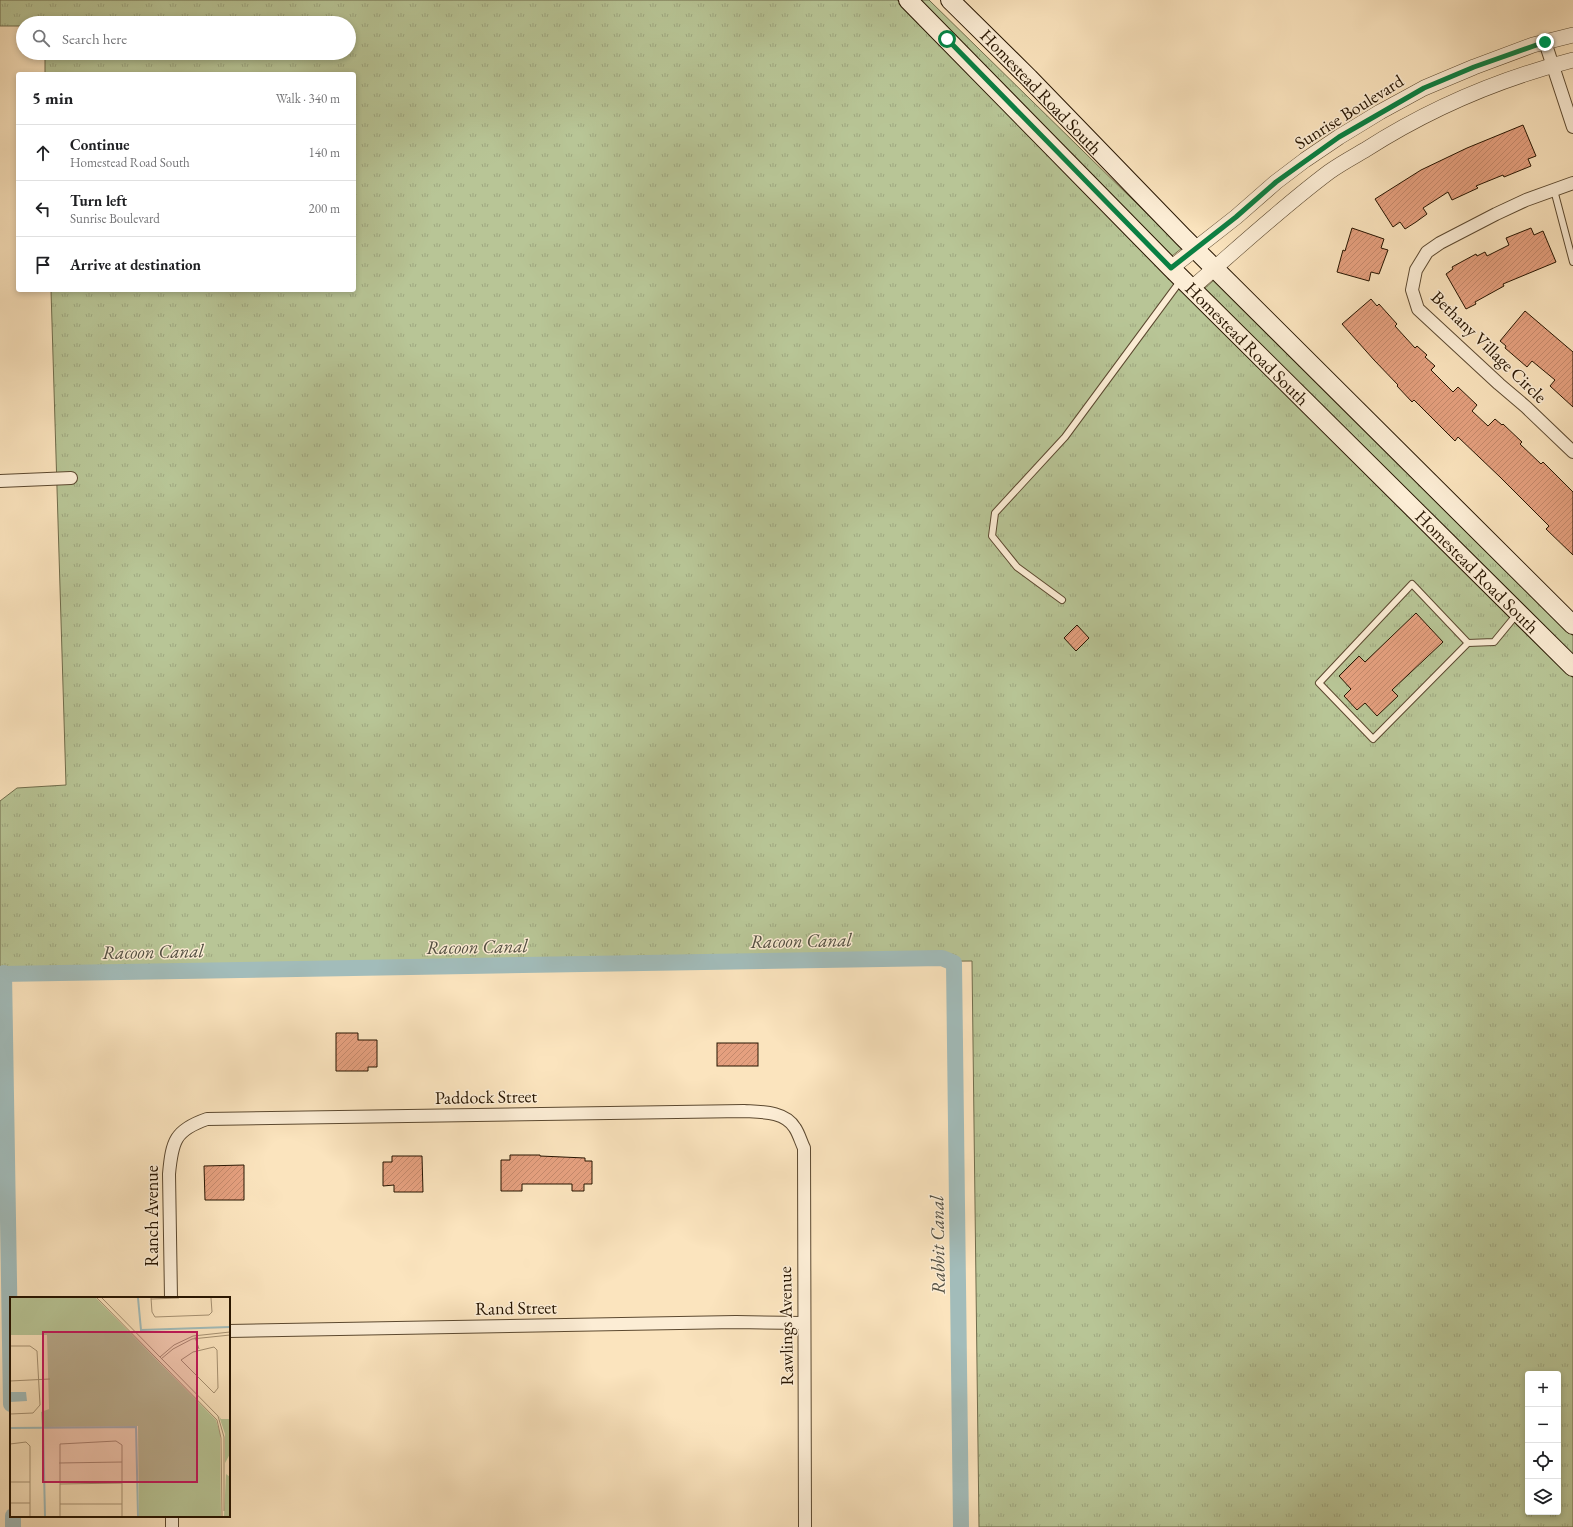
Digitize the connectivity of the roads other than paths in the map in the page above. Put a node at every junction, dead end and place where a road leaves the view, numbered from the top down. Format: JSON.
{"nodes":[{"id":1,"x":908,"y":0,"type":"edge"},
{"id":2,"x":950,"y":0,"type":"edge"},
{"id":3,"x":1573,"y":35,"type":"edge"},
{"id":4,"x":1545,"y":42,"type":"junction"},
{"id":5,"x":1573,"y":60,"type":"edge"},
{"id":6,"x":1553,"y":65,"type":"junction"},
{"id":7,"x":1573,"y":127,"type":"edge"},
{"id":8,"x":1573,"y":183,"type":"edge"},
{"id":9,"x":1554,"y":190,"type":"junction"},
{"id":10,"x":1195,"y":249,"type":"junction"},
{"id":11,"x":1573,"y":262,"type":"edge"},
{"id":12,"x":1215,"y":269,"type":"junction"},
{"id":13,"x":1182,"y":278,"type":"junction"},
{"id":14,"x":1573,"y":452,"type":"edge"},
{"id":15,"x":70,"y":478,"type":"dead end"},
{"id":16,"x":0,"y":480,"type":"edge"},
{"id":17,"x":1062,"y":600,"type":"dead end"},
{"id":18,"x":1518,"y":612,"type":"junction"},
{"id":19,"x":1573,"y":625,"type":"edge"},
{"id":20,"x":1468,"y":643,"type":"junction"},
{"id":21,"x":1573,"y":667,"type":"edge"},
{"id":22,"x":795,"y":1127,"type":"joint"},
{"id":23,"x":178,"y":1136,"type":"joint"},
{"id":24,"x":171,"y":1297,"type":"edge"},
{"id":25,"x":803,"y":1323,"type":"junction"},
{"id":26,"x":230,"y":1331,"type":"edge"},
{"id":27,"x":805,"y":1527,"type":"edge"}],
"edges":[{"from":1,"to":13,"type":"main road","name":"Homestead Road South"},
{"from":2,"to":10,"type":"main road","name":"Homestead Road South"},
{"from":3,"to":4,"type":"street","name":"Sunrise Boulevard"},
{"from":4,"to":6,"type":"street"},
{"from":4,"to":10,"type":"street","name":"Sunrise Boulevard"},
{"from":5,"to":6,"type":"street"},
{"from":6,"to":7,"type":"street"},
{"from":6,"to":12,"type":"street"},
{"from":8,"to":9,"type":"street","name":"Bethany Village Circle"},
{"from":9,"to":11,"type":"lane"},
{"from":9,"to":14,"type":"street","name":"Bethany Village Circle"},
{"from":10,"to":12,"type":"main road","name":"Homestead Road South"},
{"from":10,"to":13,"type":"street","name":"Sunrise Boulevard"},
{"from":12,"to":13,"type":"street"},
{"from":12,"to":19,"type":"main road","name":"Homestead Road South"},
{"from":13,"to":17,"type":"lane"},
{"from":13,"to":18,"type":"main road","name":"Homestead Road South"},
{"from":15,"to":16,"type":"street"},
{"from":18,"to":20,"type":"lane"},
{"from":18,"to":21,"type":"main road","name":"Homestead Road South"},
{"from":20,"to":20,"type":"lane"},
{"from":22,"to":23,"type":"street","name":"Paddock Street"},
{"from":22,"to":25,"type":"street","name":"Rawlings Avenue"},
{"from":23,"to":24,"type":"street","name":"Ranch Avenue"},
{"from":25,"to":26,"type":"street","name":"Rand Street"},
{"from":25,"to":27,"type":"street","name":"Rawlings Avenue"}]}
